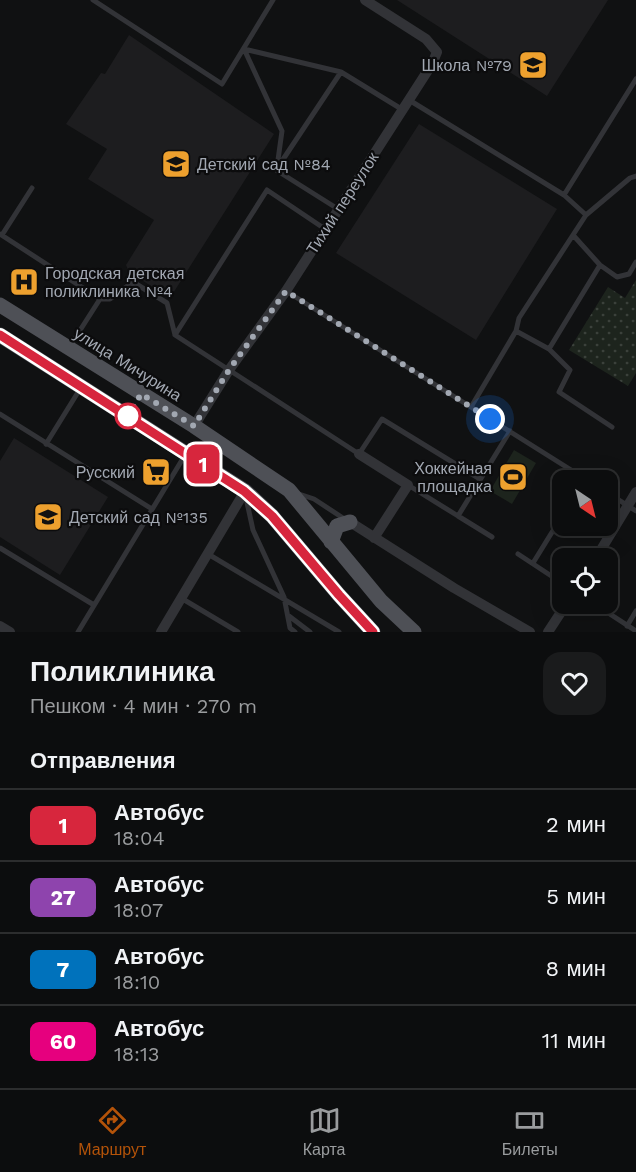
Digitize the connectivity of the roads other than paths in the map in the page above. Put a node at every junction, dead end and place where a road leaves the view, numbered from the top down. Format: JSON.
{"nodes":[{"id":1,"x":93,"y":0,"type":"edge"},
{"id":2,"x":273,"y":0,"type":"edge"},
{"id":3,"x":365,"y":0,"type":"edge"},
{"id":4,"x":243,"y":49,"type":"junction"},
{"id":5,"x":341,"y":72,"type":"junction"},
{"id":6,"x":636,"y":79,"type":"edge"},
{"id":7,"x":406,"y":105,"type":"junction"},
{"id":8,"x":276,"y":170,"type":"junction"},
{"id":9,"x":636,"y":176,"type":"edge"},
{"id":10,"x":32,"y":188,"type":"dead end"},
{"id":11,"x":564,"y":195,"type":"junction"},
{"id":12,"x":338,"y":209,"type":"junction"},
{"id":13,"x":586,"y":215,"type":"junction"},
{"id":14,"x":325,"y":229,"type":"junction"},
{"id":15,"x":1,"y":235,"type":"edge"},
{"id":16,"x":573,"y":235,"type":"junction"},
{"id":17,"x":636,"y":262,"type":"edge"},
{"id":18,"x":600,"y":265,"type":"junction"},
{"id":19,"x":286,"y":291,"type":"junction"},
{"id":20,"x":100,"y":299,"type":"junction"},
{"id":21,"x":0,"y":305,"type":"edge"},
{"id":22,"x":516,"y":332,"type":"junction"},
{"id":23,"x":0,"y":335,"type":"edge"},
{"id":24,"x":175,"y":335,"type":"junction"},
{"id":25,"x":69,"y":348,"type":"junction"},
{"id":26,"x":549,"y":349,"type":"junction"},
{"id":27,"x":229,"y":370,"type":"junction"},
{"id":28,"x":82,"y":386,"type":"junction"},
{"id":29,"x":471,"y":407,"type":"junction"},
{"id":30,"x":0,"y":414,"type":"edge"},
{"id":31,"x":194,"y":426,"type":"junction"},
{"id":32,"x":612,"y":427,"type":"dead end"},
{"id":33,"x":510,"y":431,"type":"junction"},
{"id":34,"x":46,"y":444,"type":"junction"},
{"id":35,"x":186,"y":453,"type":"junction"},
{"id":36,"x":360,"y":454,"type":"junction"},
{"id":37,"x":570,"y":470,"type":"edge"},
{"id":38,"x":480,"y":479,"type":"junction"},
{"id":39,"x":408,"y":485,"type":"junction"},
{"id":40,"x":289,"y":490,"type":"junction"},
{"id":41,"x":244,"y":491,"type":"junction"},
{"id":42,"x":636,"y":492,"type":"edge"},
{"id":43,"x":618,"y":500,"type":"edge"},
{"id":44,"x":152,"y":508,"type":"junction"},
{"id":45,"x":632,"y":509,"type":"edge"},
{"id":46,"x":458,"y":516,"type":"junction"},
{"id":47,"x":350,"y":522,"type":"junction"},
{"id":48,"x":552,"y":532,"type":"edge"},
{"id":49,"x":492,"y":537,"type":"dead end"},
{"id":50,"x":374,"y":538,"type":"junction"},
{"id":51,"x":331,"y":542,"type":"junction"},
{"id":52,"x":0,"y":548,"type":"edge"},
{"id":53,"x":603,"y":548,"type":"edge"},
{"id":54,"x":208,"y":554,"type":"junction"},
{"id":55,"x":518,"y":554,"type":"dead end"},
{"id":56,"x":533,"y":563,"type":"junction"},
{"id":57,"x":552,"y":576,"type":"edge"},
{"id":58,"x":284,"y":597,"type":"junction"},
{"id":59,"x":181,"y":598,"type":"junction"},
{"id":60,"x":94,"y":605,"type":"junction"},
{"id":61,"x":636,"y":611,"type":"edge"},
{"id":62,"x":560,"y":614,"type":"edge"},
{"id":63,"x":609,"y":614,"type":"edge"},
{"id":64,"x":289,"y":616,"type":"junction"},
{"id":65,"x":0,"y":626,"type":"edge"},
{"id":66,"x":627,"y":626,"type":"junction"},
{"id":67,"x":636,"y":631,"type":"edge"},
{"id":68,"x":10,"y":632,"type":"edge"},
{"id":69,"x":78,"y":632,"type":"edge"},
{"id":70,"x":161,"y":632,"type":"edge"},
{"id":71,"x":238,"y":632,"type":"edge"},
{"id":72,"x":295,"y":632,"type":"edge"},
{"id":73,"x":310,"y":632,"type":"edge"},
{"id":74,"x":339,"y":632,"type":"edge"},
{"id":75,"x":373,"y":632,"type":"edge"},
{"id":76,"x":414,"y":632,"type":"edge"},
{"id":77,"x":530,"y":632,"type":"edge"},
{"id":78,"x":548,"y":632,"type":"edge"}],
"edges":[{"from":1,"to":4,"type":"lane"},
{"from":2,"to":4,"type":"lane"},
{"from":3,"to":7,"type":"street","name":"Тихий переулок"},
{"from":4,"to":5,"type":"lane"},
{"from":4,"to":8,"type":"lane"},
{"from":5,"to":7,"type":"lane"},
{"from":5,"to":8,"type":"lane"},
{"from":6,"to":11,"type":"lane"},
{"from":7,"to":11,"type":"lane"},
{"from":7,"to":12,"type":"street","name":"Тихий переулок"},
{"from":8,"to":12,"type":"lane"},
{"from":9,"to":13,"type":"lane"},
{"from":10,"to":15,"type":"lane"},
{"from":11,"to":13,"type":"lane"},
{"from":12,"to":14,"type":"street","name":"Тихий переулок"},
{"from":13,"to":16,"type":"lane"},
{"from":14,"to":19,"type":"street","name":"Тихий переулок"},
{"from":14,"to":24,"type":"lane"},
{"from":15,"to":20,"type":"lane"},
{"from":16,"to":18,"type":"lane"},
{"from":16,"to":22,"type":"lane"},
{"from":17,"to":18,"type":"lane"},
{"from":18,"to":26,"type":"lane"},
{"from":19,"to":27,"type":"street","name":"Тихий переулок"},
{"from":19,"to":29,"type":"lane"},
{"from":20,"to":24,"type":"lane"},
{"from":20,"to":25,"type":"lane"},
{"from":21,"to":25,"type":"main road","name":"улица Мичурина"},
{"from":22,"to":26,"type":"lane"},
{"from":22,"to":29,"type":"lane"},
{"from":23,"to":28,"type":"main road"},
{"from":24,"to":27,"type":"lane"},
{"from":25,"to":31,"type":"main road","name":"улица Мичурина"},
{"from":26,"to":32,"type":"lane"},
{"from":27,"to":31,"type":"street","name":"Тихий переулок"},
{"from":27,"to":36,"type":"lane"},
{"from":28,"to":34,"type":"lane"},
{"from":28,"to":35,"type":"main road"},
{"from":29,"to":33,"type":"lane"},
{"from":30,"to":34,"type":"lane"},
{"from":31,"to":40,"type":"main road","name":"улица Мичурина"},
{"from":33,"to":37,"type":"lane"},
{"from":33,"to":38,"type":"lane"},
{"from":34,"to":44,"type":"lane"},
{"from":35,"to":41,"type":"main road"},
{"from":35,"to":44,"type":"lane"},
{"from":36,"to":38,"type":"lane"},
{"from":36,"to":39,"type":"street"},
{"from":38,"to":46,"type":"lane"},
{"from":39,"to":46,"type":"lane"},
{"from":39,"to":50,"type":"street"},
{"from":40,"to":47,"type":"lane"},
{"from":40,"to":51,"type":"main road","name":"улица Мичурина"},
{"from":41,"to":54,"type":"street"},
{"from":41,"to":58,"type":"lane"},
{"from":41,"to":75,"type":"main road"},
{"from":42,"to":45,"type":"street"},
{"from":43,"to":45,"type":"lane"},
{"from":44,"to":60,"type":"lane"},
{"from":45,"to":53,"type":"street"},
{"from":46,"to":49,"type":"lane"},
{"from":47,"to":50,"type":"street"},
{"from":47,"to":51,"type":"main road"},
{"from":48,"to":56,"type":"lane"},
{"from":50,"to":77,"type":"street"},
{"from":51,"to":76,"type":"main road","name":"улица Мичурина"},
{"from":52,"to":60,"type":"lane"},
{"from":54,"to":58,"type":"lane"},
{"from":54,"to":59,"type":"street"},
{"from":55,"to":56,"type":"lane"},
{"from":56,"to":57,"type":"lane"},
{"from":58,"to":64,"type":"lane"},
{"from":58,"to":74,"type":"lane"},
{"from":59,"to":70,"type":"street"},
{"from":59,"to":71,"type":"lane"},
{"from":60,"to":69,"type":"lane"},
{"from":61,"to":66,"type":"lane"},
{"from":62,"to":78,"type":"street"},
{"from":63,"to":66,"type":"lane"},
{"from":64,"to":72,"type":"lane"},
{"from":64,"to":73,"type":"lane"},
{"from":65,"to":68,"type":"street"},
{"from":66,"to":67,"type":"lane"}]}
